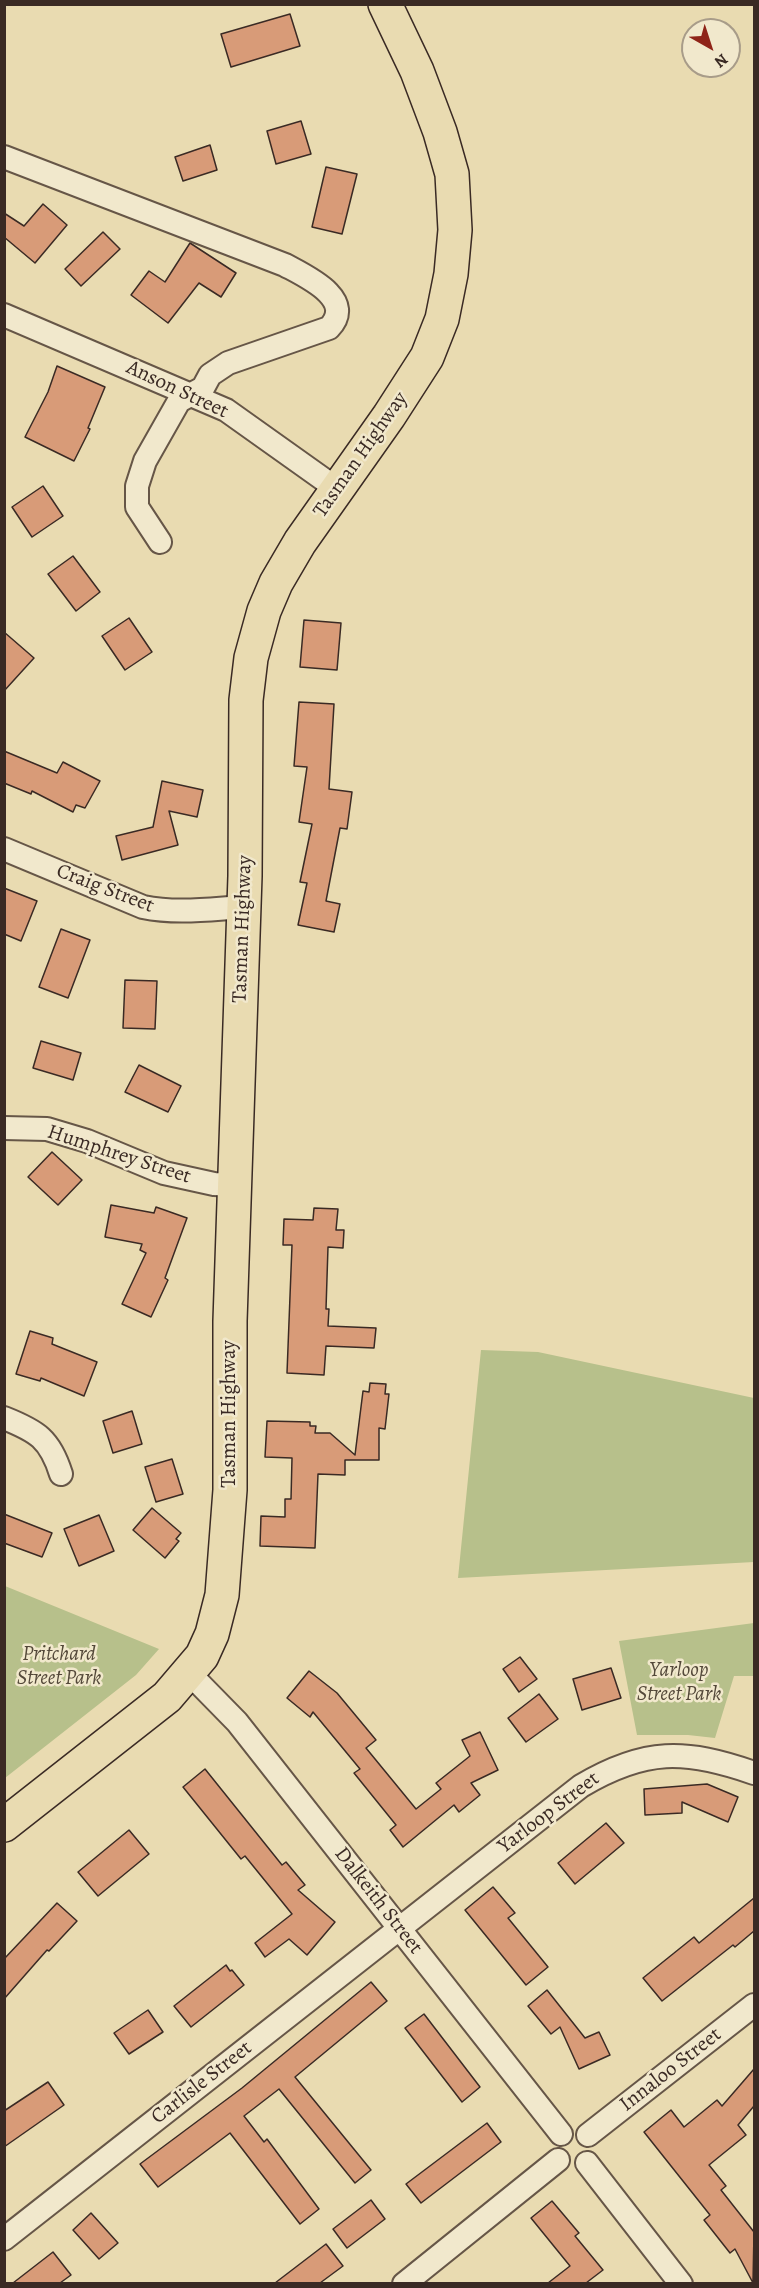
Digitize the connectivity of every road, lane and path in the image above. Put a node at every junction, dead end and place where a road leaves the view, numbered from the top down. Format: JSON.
{"nodes":[{"id":1,"x":385,"y":4,"type":"edge"},
{"id":2,"x":4,"y":157,"type":"edge"},
{"id":3,"x":4,"y":315,"type":"edge"},
{"id":4,"x":192,"y":394,"type":"junction"},
{"id":5,"x":337,"y":489,"type":"junction"},
{"id":6,"x":160,"y":542,"type":"dead end"},
{"id":7,"x":4,"y":849,"type":"edge"},
{"id":8,"x":244,"y":907,"type":"junction"},
{"id":9,"x":4,"y":1128,"type":"edge"},
{"id":10,"x":234,"y":1185,"type":"junction"},
{"id":11,"x":4,"y":1418,"type":"edge"},
{"id":12,"x":61,"y":1474,"type":"dead end"},
{"id":13,"x":189,"y":1673,"type":"junction"},
{"id":14,"x":754,"y":1773,"type":"edge"},
{"id":15,"x":4,"y":1825,"type":"edge"},
{"id":16,"x":400,"y":1929,"type":"junction"},
{"id":17,"x":754,"y":2004,"type":"edge"},
{"id":18,"x":561,"y":2134,"type":"junction"},
{"id":19,"x":588,"y":2135,"type":"junction"},
{"id":20,"x":558,"y":2160,"type":"junction"},
{"id":21,"x":587,"y":2163,"type":"junction"},
{"id":22,"x":4,"y":2239,"type":"edge"},
{"id":23,"x":404,"y":2283,"type":"edge"},
{"id":24,"x":681,"y":2283,"type":"edge"}],
"edges":[{"from":1,"to":5,"type":"highway","name":"Tasman Highway"},
{"from":2,"to":4,"type":"street"},
{"from":3,"to":4,"type":"street","name":"Anson Street"},
{"from":4,"to":5,"type":"street","name":"Anson Street"},
{"from":4,"to":6,"type":"street"},
{"from":5,"to":8,"type":"highway","name":"Tasman Highway"},
{"from":7,"to":8,"type":"street","name":"Craig Street"},
{"from":8,"to":10,"type":"highway","name":"Tasman Highway"},
{"from":9,"to":10,"type":"street","name":"Humphrey Street"},
{"from":10,"to":13,"type":"highway","name":"Tasman Highway"},
{"from":11,"to":12,"type":"street"},
{"from":13,"to":15,"type":"highway","name":"Tasman Highway"},
{"from":13,"to":16,"type":"street","name":"Dalkeith Street"},
{"from":14,"to":16,"type":"street","name":"Yarloop Street"},
{"from":16,"to":18,"type":"street","name":"Dalkeith Street"},
{"from":16,"to":22,"type":"street","name":"Carlisle Street"},
{"from":17,"to":19,"type":"street","name":"Innaloo Street"},
{"from":18,"to":19,"type":"street"},
{"from":18,"to":20,"type":"street"},
{"from":19,"to":21,"type":"street"},
{"from":20,"to":21,"type":"street"},
{"from":20,"to":23,"type":"street"},
{"from":21,"to":24,"type":"street"}]}
